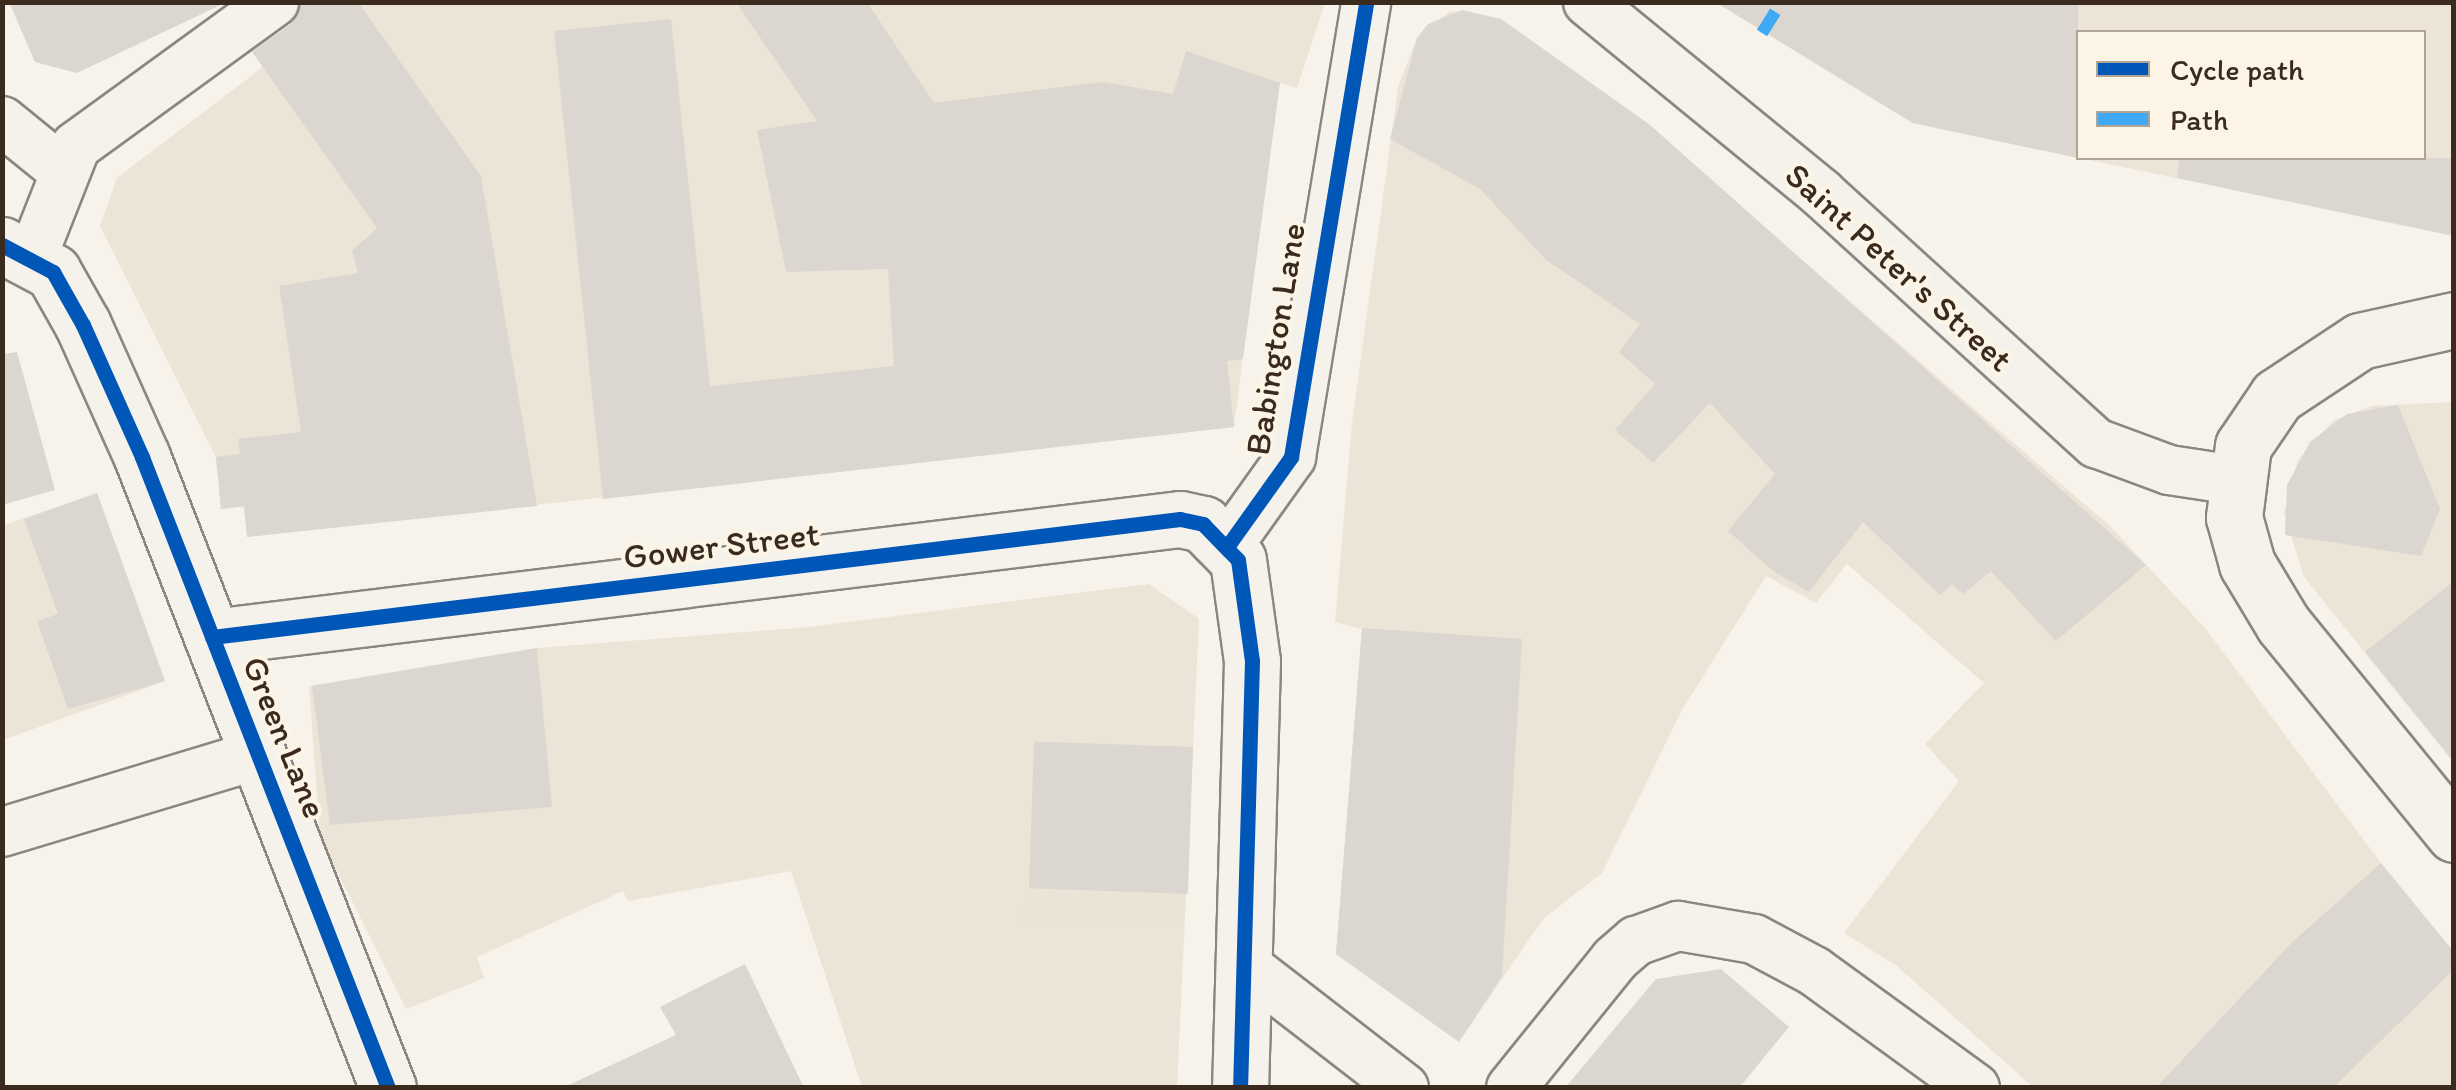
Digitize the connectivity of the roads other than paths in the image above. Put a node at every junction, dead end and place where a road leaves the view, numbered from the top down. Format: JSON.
{"nodes":[{"id":1,"x":274,"y":2,"type":"edge"},
{"id":2,"x":1366,"y":2,"type":"edge"},
{"id":3,"x":1588,"y":2,"type":"edge"},
{"id":4,"x":2,"y":121,"type":"edge"},
{"id":5,"x":61,"y":169,"type":"junction"},
{"id":6,"x":18,"y":250,"type":"edge"},
{"id":7,"x":2454,"y":320,"type":"edge"},
{"id":8,"x":2234,"y":480,"type":"junction"},
{"id":9,"x":1230,"y":544,"type":"junction"},
{"id":10,"x":212,"y":636,"type":"junction"},
{"id":11,"x":260,"y":754,"type":"junction"},
{"id":12,"x":2,"y":832,"type":"edge"},
{"id":13,"x":2454,"y":834,"type":"edge"},
{"id":14,"x":1245,"y":965,"type":"junction"},
{"id":15,"x":388,"y":1088,"type":"edge"},
{"id":16,"x":1240,"y":1088,"type":"edge"},
{"id":17,"x":1404,"y":1088,"type":"edge"},
{"id":18,"x":1510,"y":1088,"type":"edge"},
{"id":19,"x":1975,"y":1088,"type":"edge"}],
"edges":[{"from":1,"to":5,"type":"street"},
{"from":2,"to":9,"type":"street","name":"Babington Lane"},
{"from":3,"to":8,"type":"street","name":"Saint Peter's Street"},
{"from":4,"to":5,"type":"street"},
{"from":5,"to":6,"type":"street"},
{"from":6,"to":10,"type":"street","name":"Green Lane"},
{"from":7,"to":8,"type":"street"},
{"from":8,"to":13,"type":"street"},
{"from":9,"to":10,"type":"street","name":"Gower Street"},
{"from":9,"to":14,"type":"street"},
{"from":10,"to":11,"type":"street","name":"Green Lane"},
{"from":11,"to":12,"type":"street"},
{"from":11,"to":15,"type":"street","name":"Green Lane"},
{"from":14,"to":16,"type":"street"},
{"from":14,"to":17,"type":"street"},
{"from":18,"to":19,"type":"street"}]}
